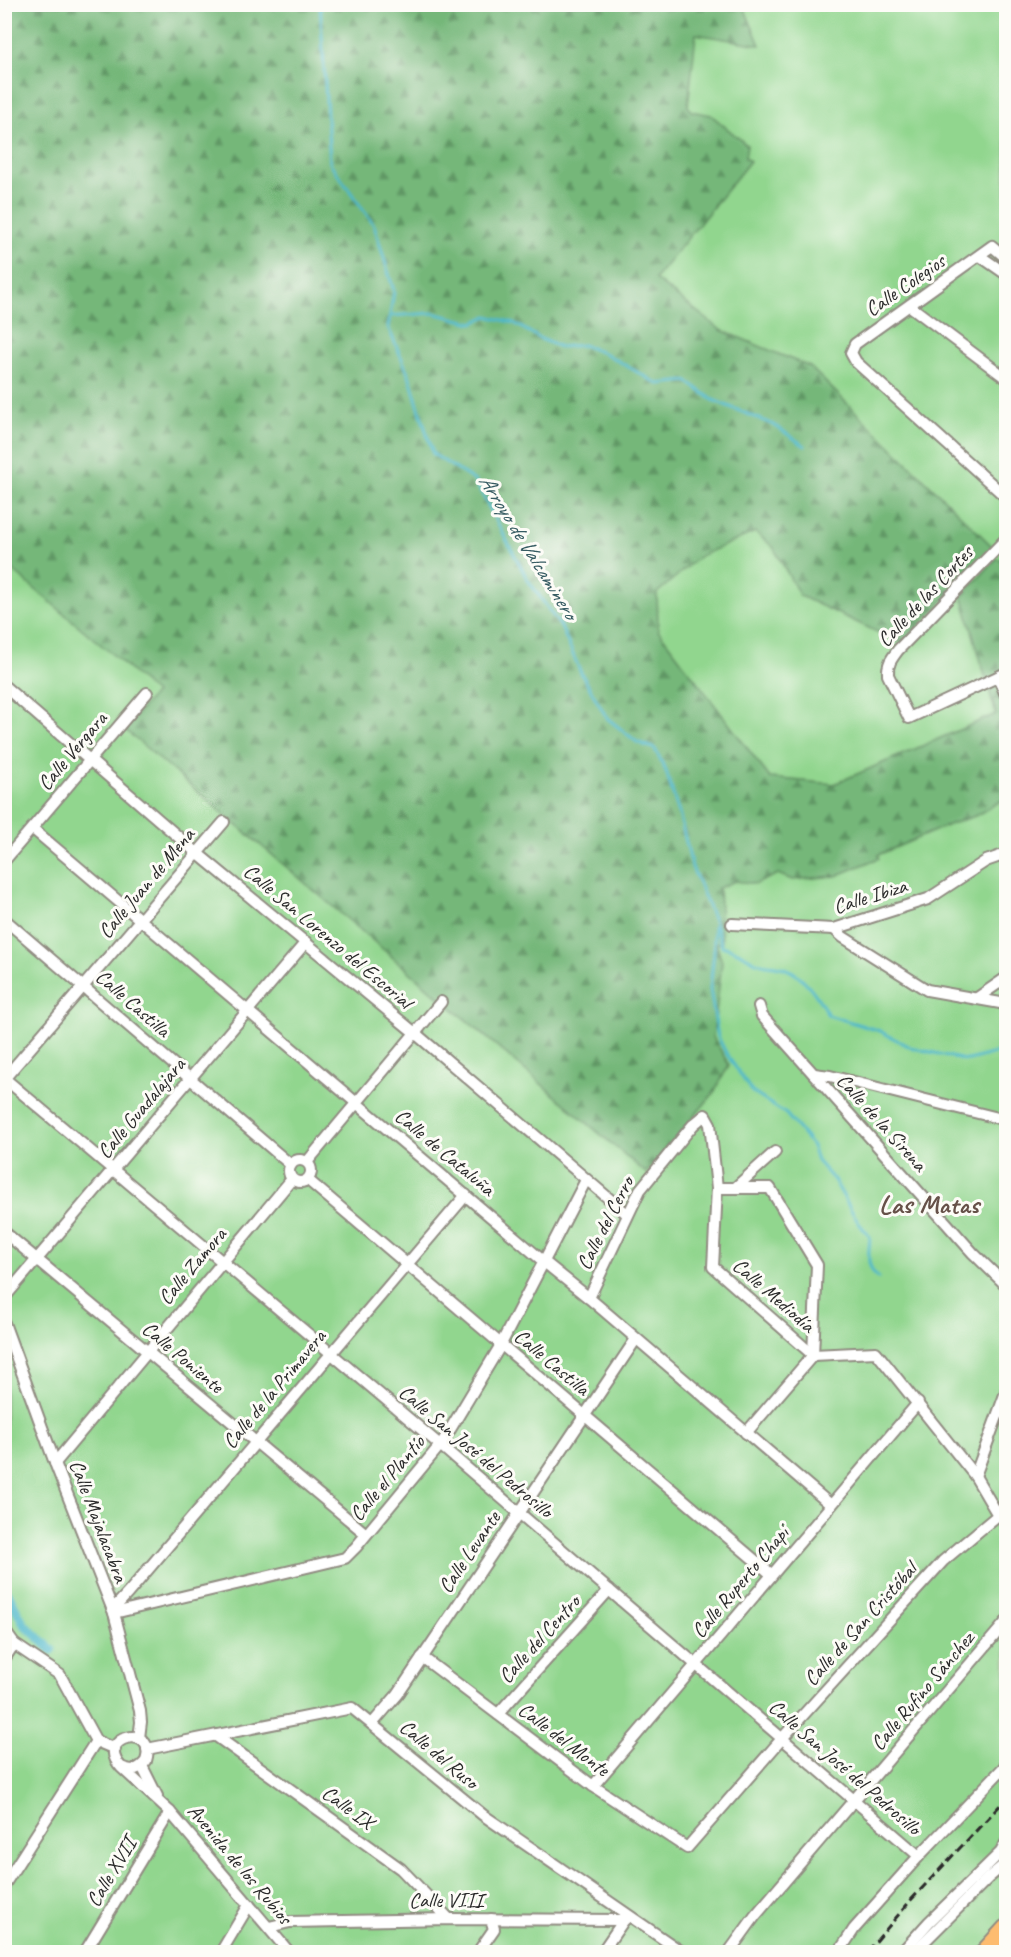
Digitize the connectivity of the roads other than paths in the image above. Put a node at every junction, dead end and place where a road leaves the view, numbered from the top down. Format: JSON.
{"nodes":[{"id":1,"x":980,"y":256,"type":"junction"},
{"id":2,"x":1006,"y":258,"type":"edge"},
{"id":3,"x":1006,"y":274,"type":"edge"},
{"id":4,"x":910,"y":306,"type":"junction"},
{"id":5,"x":1006,"y":378,"type":"edge"},
{"id":6,"x":1006,"y":497,"type":"edge"},
{"id":7,"x":1006,"y":539,"type":"edge"},
{"id":8,"x":1002,"y":675,"type":"edge"},
{"id":9,"x":6,"y":690,"type":"edge"},
{"id":10,"x":147,"y":693,"type":"dead end"},
{"id":11,"x":1006,"y":695,"type":"edge"},
{"id":12,"x":89,"y":760,"type":"junction"},
{"id":13,"x":224,"y":822,"type":"dead end"},
{"id":14,"x":33,"y":828,"type":"junction"},
{"id":15,"x":197,"y":853,"type":"junction"},
{"id":16,"x":1006,"y":854,"type":"edge"},
{"id":17,"x":4,"y":861,"type":"edge"},
{"id":18,"x":4,"y":919,"type":"edge"},
{"id":19,"x":140,"y":920,"type":"junction"},
{"id":20,"x":732,"y":924,"type":"dead end"},
{"id":21,"x":834,"y":929,"type":"junction"},
{"id":22,"x":306,"y":942,"type":"junction"},
{"id":23,"x":1006,"y":978,"type":"edge"},
{"id":24,"x":83,"y":986,"type":"junction"},
{"id":25,"x":977,"y":998,"type":"junction"},
{"id":26,"x":441,"y":1002,"type":"dead end"},
{"id":27,"x":1006,"y":1004,"type":"edge"},
{"id":28,"x":759,"y":1006,"type":"dead end"},
{"id":29,"x":250,"y":1011,"type":"junction"},
{"id":30,"x":415,"y":1033,"type":"junction"},
{"id":31,"x":814,"y":1074,"type":"junction"},
{"id":32,"x":5,"y":1078,"type":"edge"},
{"id":33,"x":192,"y":1079,"type":"junction"},
{"id":34,"x":357,"y":1103,"type":"junction"},
{"id":35,"x":705,"y":1115,"type":"joint"},
{"id":36,"x":1006,"y":1120,"type":"edge"},
{"id":37,"x":775,"y":1152,"type":"dead end"},
{"id":38,"x":307,"y":1162,"type":"junction"},
{"id":39,"x":291,"y":1165,"type":"junction"},
{"id":40,"x":114,"y":1170,"type":"junction"},
{"id":41,"x":292,"y":1179,"type":"junction"},
{"id":42,"x":308,"y":1180,"type":"junction"},
{"id":43,"x":586,"y":1180,"type":"junction"},
{"id":44,"x":717,"y":1188,"type":"junction"},
{"id":45,"x":735,"y":1188,"type":"junction"},
{"id":46,"x":465,"y":1195,"type":"junction"},
{"id":47,"x":627,"y":1214,"type":"junction"},
{"id":48,"x":4,"y":1232,"type":"edge"},
{"id":49,"x":37,"y":1260,"type":"junction"},
{"id":50,"x":543,"y":1261,"type":"junction"},
{"id":51,"x":221,"y":1262,"type":"junction"},
{"id":52,"x":407,"y":1263,"type":"junction"},
{"id":53,"x":1006,"y":1286,"type":"edge"},
{"id":54,"x":4,"y":1298,"type":"edge"},
{"id":55,"x":590,"y":1298,"type":"junction"},
{"id":56,"x":4,"y":1323,"type":"edge"},
{"id":57,"x":636,"y":1339,"type":"junction"},
{"id":58,"x":500,"y":1345,"type":"junction"},
{"id":59,"x":147,"y":1352,"type":"junction"},
{"id":60,"x":331,"y":1353,"type":"junction"},
{"id":61,"x":813,"y":1355,"type":"junction"},
{"id":62,"x":1006,"y":1392,"type":"edge"},
{"id":63,"x":918,"y":1403,"type":"junction"},
{"id":64,"x":585,"y":1415,"type":"junction"},
{"id":65,"x":746,"y":1433,"type":"junction"},
{"id":66,"x":255,"y":1443,"type":"junction"},
{"id":67,"x":440,"y":1445,"type":"junction"},
{"id":68,"x":55,"y":1463,"type":"junction"},
{"id":69,"x":975,"y":1476,"type":"junction"},
{"id":70,"x":831,"y":1505,"type":"junction"},
{"id":71,"x":519,"y":1513,"type":"junction"},
{"id":72,"x":998,"y":1515,"type":"joint"},
{"id":73,"x":366,"y":1534,"type":"junction"},
{"id":74,"x":771,"y":1574,"type":"junction"},
{"id":75,"x":609,"y":1590,"type":"junction"},
{"id":76,"x":113,"y":1610,"type":"junction"},
{"id":77,"x":1006,"y":1622,"type":"edge"},
{"id":78,"x":4,"y":1630,"type":"edge"},
{"id":79,"x":14,"y":1644,"type":"junction"},
{"id":80,"x":422,"y":1657,"type":"junction"},
{"id":81,"x":4,"y":1659,"type":"edge"},
{"id":82,"x":696,"y":1665,"type":"junction"},
{"id":83,"x":498,"y":1714,"type":"junction"},
{"id":84,"x":372,"y":1724,"type":"junction"},
{"id":85,"x":216,"y":1736,"type":"junction"},
{"id":86,"x":138,"y":1738,"type":"junction"},
{"id":87,"x":783,"y":1738,"type":"junction"},
{"id":88,"x":96,"y":1741,"type":"junction"},
{"id":89,"x":115,"y":1749,"type":"junction"},
{"id":90,"x":147,"y":1749,"type":"junction"},
{"id":91,"x":1006,"y":1765,"type":"edge"},
{"id":92,"x":142,"y":1766,"type":"junction"},
{"id":93,"x":121,"y":1767,"type":"junction"},
{"id":94,"x":593,"y":1786,"type":"junction"},
{"id":95,"x":855,"y":1800,"type":"junction"},
{"id":96,"x":159,"y":1801,"type":"junction"},
{"id":97,"x":170,"y":1812,"type":"junction"},
{"id":98,"x":1006,"y":1843,"type":"edge"},
{"id":99,"x":687,"y":1848,"type":"joint"},
{"id":100,"x":919,"y":1856,"type":"junction"},
{"id":101,"x":1006,"y":1863,"type":"edge"},
{"id":102,"x":4,"y":1885,"type":"edge"},
{"id":103,"x":249,"y":1905,"type":"junction"},
{"id":104,"x":626,"y":1918,"type":"junction"},
{"id":105,"x":449,"y":1919,"type":"junction"},
{"id":106,"x":491,"y":1919,"type":"junction"},
{"id":107,"x":269,"y":1927,"type":"junction"},
{"id":108,"x":1006,"y":1928,"type":"edge"},
{"id":109,"x":605,"y":1951,"type":"edge"},
{"id":110,"x":675,"y":1951,"type":"edge"},
{"id":111,"x":85,"y":1953,"type":"edge"},
{"id":112,"x":220,"y":1953,"type":"edge"},
{"id":113,"x":290,"y":1953,"type":"edge"},
{"id":114,"x":478,"y":1953,"type":"edge"},
{"id":115,"x":729,"y":1953,"type":"edge"},
{"id":116,"x":839,"y":1953,"type":"edge"},
{"id":117,"x":902,"y":1953,"type":"edge"},
{"id":118,"x":914,"y":1953,"type":"edge"},
{"id":119,"x":984,"y":1953,"type":"edge"}],
"edges":[{"from":1,"to":2,"type":"street","name":"Calle Colegios"},
{"from":1,"to":3,"type":"street"},
{"from":1,"to":4,"type":"street","name":"Calle Colegios"},
{"from":4,"to":5,"type":"street"},
{"from":4,"to":6,"type":"street","name":"Calle Colegios"},
{"from":7,"to":8,"type":"street","name":"Calle de las Cortes"},
{"from":8,"to":11,"type":"street"},
{"from":9,"to":12,"type":"street","name":"Calle San Lorenzo del Escorial"},
{"from":10,"to":12,"type":"street","name":"Calle Vergara"},
{"from":12,"to":14,"type":"street","name":"Calle Vergara"},
{"from":12,"to":15,"type":"street","name":"Calle San Lorenzo del Escorial"},
{"from":13,"to":15,"type":"street","name":"Calle Juan de Mena"},
{"from":14,"to":17,"type":"street","name":"Calle Vergara"},
{"from":14,"to":19,"type":"street","name":"Calle de Cataluña"},
{"from":15,"to":19,"type":"street","name":"Calle Juan de Mena"},
{"from":15,"to":22,"type":"street","name":"Calle San Lorenzo del Escorial"},
{"from":16,"to":21,"type":"street","name":"Calle Ibiza"},
{"from":18,"to":24,"type":"street","name":"Calle Castilla"},
{"from":19,"to":24,"type":"street","name":"Calle Juan de Mena"},
{"from":19,"to":29,"type":"street","name":"Calle de Cataluña"},
{"from":20,"to":21,"type":"street","name":"Calle Ibiza"},
{"from":21,"to":25,"type":"street"},
{"from":22,"to":29,"type":"street","name":"Calle Guadalajara"},
{"from":22,"to":30,"type":"street","name":"Calle San Lorenzo del Escorial"},
{"from":23,"to":25,"type":"street"},
{"from":24,"to":32,"type":"street","name":"Calle Juan de Mena"},
{"from":24,"to":33,"type":"street","name":"Calle Castilla"},
{"from":25,"to":27,"type":"street"},
{"from":26,"to":30,"type":"street"},
{"from":28,"to":31,"type":"street","name":"Calle de la Sirena"},
{"from":29,"to":33,"type":"street","name":"Calle Guadalajara"},
{"from":29,"to":34,"type":"street","name":"Calle de Cataluña"},
{"from":30,"to":34,"type":"street"},
{"from":30,"to":43,"type":"street","name":"Calle San Lorenzo del Escorial"},
{"from":31,"to":36,"type":"street"},
{"from":31,"to":53,"type":"street","name":"Calle de la Sirena"},
{"from":32,"to":40,"type":"street","name":"Calle San José del Pedrosillo"},
{"from":33,"to":39,"type":"street","name":"Calle Castilla"},
{"from":33,"to":40,"type":"street","name":"Calle Guadalajara"},
{"from":34,"to":38,"type":"street"},
{"from":34,"to":46,"type":"street","name":"Calle de Cataluña"},
{"from":35,"to":44,"type":"street","name":"Calle Mediodía"},
{"from":35,"to":47,"type":"street","name":"Calle del Cerro"},
{"from":37,"to":45,"type":"street"},
{"from":38,"to":39,"type":"street"},
{"from":38,"to":42,"type":"street"},
{"from":39,"to":41,"type":"street"},
{"from":40,"to":49,"type":"street","name":"Calle Guadalajara"},
{"from":40,"to":51,"type":"street","name":"Calle San José del Pedrosillo"},
{"from":41,"to":42,"type":"street"},
{"from":41,"to":51,"type":"street","name":"Calle Zamora"},
{"from":42,"to":52,"type":"street","name":"Calle Castilla"},
{"from":43,"to":47,"type":"street","name":"Calle San Lorenzo del Escorial"},
{"from":43,"to":50,"type":"street","name":"Calle el Plantío"},
{"from":44,"to":45,"type":"street"},
{"from":44,"to":61,"type":"street","name":"Calle Mediodía"},
{"from":45,"to":61,"type":"street"},
{"from":46,"to":50,"type":"street","name":"Calle de Cataluña"},
{"from":46,"to":52,"type":"street","name":"Calle de la Primavera"},
{"from":47,"to":55,"type":"street","name":"Calle del Cerro"},
{"from":48,"to":49,"type":"street","name":"Calle Poniente"},
{"from":49,"to":54,"type":"street","name":"Calle Guadalajara"},
{"from":49,"to":59,"type":"street","name":"Calle Poniente"},
{"from":50,"to":55,"type":"street","name":"Calle de Cataluña"},
{"from":50,"to":58,"type":"street","name":"Calle el Plantío"},
{"from":51,"to":59,"type":"street","name":"Calle Zamora"},
{"from":51,"to":60,"type":"street","name":"Calle San José del Pedrosillo"},
{"from":52,"to":58,"type":"street","name":"Calle Castilla"},
{"from":52,"to":60,"type":"street","name":"Calle de la Primavera"},
{"from":55,"to":57,"type":"street","name":"Calle de Cataluña"},
{"from":56,"to":68,"type":"street","name":"Calle Majalacabra"},
{"from":57,"to":64,"type":"street","name":"Calle Levante"},
{"from":57,"to":65,"type":"street","name":"Calle de Cataluña"},
{"from":58,"to":64,"type":"street","name":"Calle Castilla"},
{"from":58,"to":67,"type":"street","name":"Calle el Plantío"},
{"from":59,"to":66,"type":"street","name":"Calle Poniente"},
{"from":59,"to":68,"type":"street","name":"Calle Zamora"},
{"from":60,"to":66,"type":"street","name":"Calle de la Primavera"},
{"from":60,"to":67,"type":"street","name":"Calle San José del Pedrosillo"},
{"from":61,"to":63,"type":"street","name":"Calle Mediodía"},
{"from":61,"to":65,"type":"street"},
{"from":62,"to":69,"type":"street"},
{"from":63,"to":69,"type":"street","name":"Calle Mediodía"},
{"from":63,"to":70,"type":"street","name":"Calle Ruperto Chapí"},
{"from":64,"to":71,"type":"street","name":"Calle Levante"},
{"from":64,"to":74,"type":"street","name":"Calle Castilla"},
{"from":65,"to":70,"type":"street","name":"Calle de Cataluña"},
{"from":66,"to":73,"type":"street","name":"Calle Poniente"},
{"from":66,"to":76,"type":"street","name":"Calle de la Primavera"},
{"from":67,"to":71,"type":"street","name":"Calle San José del Pedrosillo"},
{"from":67,"to":73,"type":"street","name":"Calle el Plantío"},
{"from":68,"to":76,"type":"street","name":"Calle Majalacabra"},
{"from":69,"to":72,"type":"street","name":"Calle Mediodía"},
{"from":70,"to":74,"type":"street","name":"Calle Ruperto Chapí"},
{"from":71,"to":75,"type":"street","name":"Calle San José del Pedrosillo"},
{"from":71,"to":80,"type":"street","name":"Calle Levante"},
{"from":72,"to":87,"type":"street","name":"Calle de San Cristóbal"},
{"from":73,"to":76,"type":"street","name":"Calle el Plantío"},
{"from":74,"to":82,"type":"street","name":"Calle Ruperto Chapí"},
{"from":75,"to":82,"type":"street","name":"Calle San José del Pedrosillo"},
{"from":75,"to":83,"type":"street","name":"Calle del Centro"},
{"from":76,"to":86,"type":"street","name":"Calle Majalacabra"},
{"from":77,"to":95,"type":"street","name":"Calle Rufino Sánchez"},
{"from":78,"to":79,"type":"street"},
{"from":79,"to":81,"type":"street"},
{"from":79,"to":88,"type":"street"},
{"from":80,"to":83,"type":"street","name":"Calle del Monte"},
{"from":80,"to":84,"type":"street","name":"Calle Levante"},
{"from":82,"to":87,"type":"street","name":"Calle San José del Pedrosillo"},
{"from":82,"to":94,"type":"street","name":"Calle Ruperto Chapí"},
{"from":83,"to":94,"type":"street","name":"Calle del Monte"},
{"from":84,"to":85,"type":"street","name":"Calle del Ruso"},
{"from":84,"to":104,"type":"street","name":"Calle del Ruso"},
{"from":85,"to":90,"type":"street","name":"Calle del Ruso"},
{"from":85,"to":105,"type":"street","name":"Calle IX"},
{"from":86,"to":89,"type":"street"},
{"from":86,"to":90,"type":"street"},
{"from":87,"to":95,"type":"street","name":"Calle San José del Pedrosillo"},
{"from":87,"to":99,"type":"street","name":"Calle de San Cristóbal"},
{"from":88,"to":89,"type":"street"},
{"from":88,"to":102,"type":"street"},
{"from":89,"to":93,"type":"street","name":"Avenida de los Rubios"},
{"from":90,"to":92,"type":"street"},
{"from":91,"to":100,"type":"street"},
{"from":92,"to":93,"type":"street"},
{"from":92,"to":96,"type":"street","name":"Avenida de los Rubios"},
{"from":93,"to":96,"type":"street","name":"Avenida de los Rubios"},
{"from":94,"to":99,"type":"street","name":"Calle del Monte"},
{"from":95,"to":100,"type":"street","name":"Calle San José del Pedrosillo"},
{"from":95,"to":115,"type":"street","name":"Calle Rufino Sánchez"},
{"from":96,"to":97,"type":"street","name":"Avenida de los Rubios"},
{"from":97,"to":103,"type":"street","name":"Avenida de los Rubios"},
{"from":97,"to":111,"type":"street","name":"Calle XVII"},
{"from":98,"to":117,"type":"street"},
{"from":100,"to":116,"type":"street"},
{"from":101,"to":118,"type":"street"},
{"from":103,"to":107,"type":"street","name":"Avenida de los Rubios"},
{"from":103,"to":112,"type":"street"},
{"from":104,"to":106,"type":"street","name":"Calle VIII"},
{"from":104,"to":109,"type":"street"},
{"from":104,"to":110,"type":"street","name":"Calle del Ruso"},
{"from":105,"to":106,"type":"street","name":"Calle VIII"},
{"from":105,"to":107,"type":"street","name":"Calle VIII"},
{"from":106,"to":114,"type":"street"},
{"from":107,"to":113,"type":"street","name":"Avenida de los Rubios"},
{"from":108,"to":119,"type":"highway"}]}
